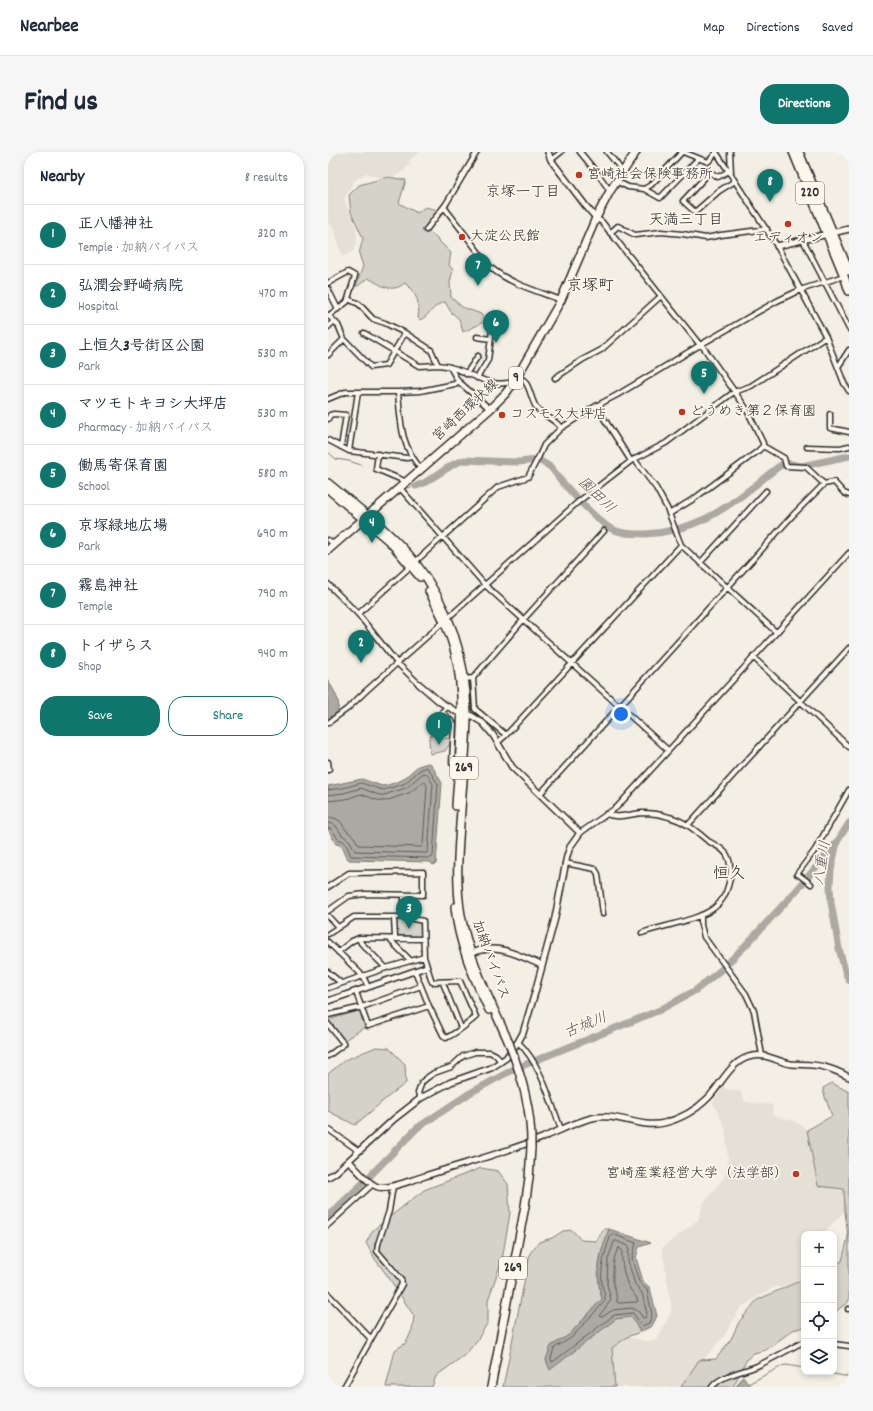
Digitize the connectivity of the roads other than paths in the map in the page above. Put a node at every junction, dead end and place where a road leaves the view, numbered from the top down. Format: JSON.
{"nodes":[{"id":1,"x":477,"y":152,"type":"edge"},
{"id":2,"x":548,"y":152,"type":"edge"},
{"id":3,"x":561,"y":152,"type":"edge"},
{"id":4,"x":580,"y":152,"type":"edge"},
{"id":5,"x":607,"y":152,"type":"edge"},
{"id":6,"x":635,"y":152,"type":"edge"},
{"id":7,"x":682,"y":152,"type":"edge"},
{"id":8,"x":716,"y":152,"type":"edge"},
{"id":9,"x":730,"y":152,"type":"edge"},
{"id":10,"x":792,"y":152,"type":"edge"},
{"id":11,"x":799,"y":152,"type":"edge"},
{"id":12,"x":698,"y":159,"type":"junction"},
{"id":13,"x":551,"y":160,"type":"junction"},
{"id":14,"x":622,"y":172,"type":"junction"},
{"id":15,"x":730,"y":172,"type":"junction"},
{"id":16,"x":616,"y":181,"type":"junction"},
{"id":17,"x":735,"y":181,"type":"junction"},
{"id":18,"x":644,"y":189,"type":"junction"},
{"id":19,"x":610,"y":191,"type":"junction"},
{"id":20,"x":444,"y":207,"type":"junction"},
{"id":21,"x":596,"y":218,"type":"junction"},
{"id":22,"x":767,"y":229,"type":"junction"},
{"id":23,"x":849,"y":229,"type":"edge"},
{"id":24,"x":426,"y":230,"type":"dead end"},
{"id":25,"x":610,"y":233,"type":"junction"},
{"id":26,"x":830,"y":234,"type":"junction"},
{"id":27,"x":804,"y":240,"type":"junction"},
{"id":28,"x":777,"y":246,"type":"junction"},
{"id":29,"x":846,"y":273,"type":"edge"},
{"id":30,"x":328,"y":282,"type":"edge"},
{"id":31,"x":825,"y":282,"type":"junction"},
{"id":32,"x":328,"y":289,"type":"edge"},
{"id":33,"x":800,"y":290,"type":"junction"},
{"id":34,"x":849,"y":291,"type":"edge"},
{"id":35,"x":661,"y":296,"type":"junction"},
{"id":36,"x":348,"y":299,"type":"junction"},
{"id":37,"x":561,"y":300,"type":"junction"},
{"id":38,"x":338,"y":309,"type":"junction"},
{"id":39,"x":328,"y":315,"type":"edge"},
{"id":40,"x":334,"y":321,"type":"junction"},
{"id":41,"x":493,"y":323,"type":"dead end"},
{"id":42,"x":328,"y":326,"type":"edge"},
{"id":43,"x":849,"y":329,"type":"edge"},
{"id":44,"x":364,"y":333,"type":"dead end"},
{"id":45,"x":405,"y":333,"type":"junction"},
{"id":46,"x":477,"y":337,"type":"dead end"},
{"id":47,"x":826,"y":337,"type":"junction"},
{"id":48,"x":344,"y":339,"type":"junction"},
{"id":49,"x":491,"y":339,"type":"junction"},
{"id":50,"x":700,"y":344,"type":"junction"},
{"id":51,"x":849,"y":350,"type":"edge"},
{"id":52,"x":394,"y":351,"type":"junction"},
{"id":53,"x":328,"y":355,"type":"edge"},
{"id":54,"x":478,"y":356,"type":"dead end"},
{"id":55,"x":438,"y":365,"type":"junction"},
{"id":56,"x":450,"y":367,"type":"junction"},
{"id":57,"x":838,"y":367,"type":"junction"},
{"id":58,"x":466,"y":374,"type":"junction"},
{"id":59,"x":477,"y":378,"type":"junction"},
{"id":60,"x":555,"y":378,"type":"dead end"},
{"id":61,"x":458,"y":381,"type":"junction"},
{"id":62,"x":514,"y":382,"type":"junction"},
{"id":63,"x":849,"y":391,"type":"edge"},
{"id":64,"x":358,"y":392,"type":"junction"},
{"id":65,"x":398,"y":392,"type":"junction"},
{"id":66,"x":734,"y":392,"type":"junction"},
{"id":67,"x":328,"y":399,"type":"edge"},
{"id":68,"x":596,"y":406,"type":"junction"},
{"id":69,"x":490,"y":409,"type":"junction"},
{"id":70,"x":830,"y":414,"type":"dead end"},
{"id":71,"x":328,"y":419,"type":"edge"},
{"id":72,"x":561,"y":428,"type":"junction"},
{"id":73,"x":849,"y":432,"type":"edge"},
{"id":74,"x":328,"y":440,"type":"edge"},
{"id":75,"x":763,"y":446,"type":"junction"},
{"id":76,"x":849,"y":446,"type":"edge"},
{"id":77,"x":341,"y":447,"type":"junction"},
{"id":78,"x":807,"y":448,"type":"dead end"},
{"id":79,"x":349,"y":451,"type":"junction"},
{"id":80,"x":378,"y":454,"type":"junction"},
{"id":81,"x":412,"y":457,"type":"junction"},
{"id":82,"x":633,"y":460,"type":"junction"},
{"id":83,"x":421,"y":469,"type":"junction"},
{"id":84,"x":407,"y":482,"type":"junction"},
{"id":85,"x":328,"y":483,"type":"edge"},
{"id":86,"x":824,"y":484,"type":"junction"},
{"id":87,"x":400,"y":488,"type":"junction"},
{"id":88,"x":328,"y":489,"type":"edge"},
{"id":89,"x":766,"y":491,"type":"dead end"},
{"id":90,"x":849,"y":495,"type":"edge"},
{"id":91,"x":669,"y":514,"type":"junction"},
{"id":92,"x":366,"y":517,"type":"junction"},
{"id":93,"x":604,"y":531,"type":"dead end"},
{"id":94,"x":443,"y":536,"type":"junction"},
{"id":95,"x":328,"y":540,"type":"edge"},
{"id":96,"x":336,"y":544,"type":"junction"},
{"id":97,"x":681,"y":545,"type":"junction"},
{"id":98,"x":328,"y":550,"type":"edge"},
{"id":99,"x":849,"y":553,"type":"edge"},
{"id":100,"x":413,"y":563,"type":"junction"},
{"id":101,"x":700,"y":563,"type":"junction"},
{"id":102,"x":328,"y":584,"type":"edge"},
{"id":103,"x":485,"y":585,"type":"junction"},
{"id":104,"x":728,"y":588,"type":"junction"},
{"id":105,"x":358,"y":614,"type":"junction"},
{"id":106,"x":447,"y":619,"type":"junction"},
{"id":107,"x":524,"y":619,"type":"junction"},
{"id":108,"x":776,"y":632,"type":"junction"},
{"id":109,"x":849,"y":648,"type":"edge"},
{"id":110,"x":753,"y":657,"type":"junction"},
{"id":111,"x":397,"y":663,"type":"junction"},
{"id":112,"x":571,"y":663,"type":"junction"},
{"id":113,"x":473,"y":678,"type":"junction"},
{"id":114,"x":465,"y":679,"type":"junction"},
{"id":115,"x":419,"y":684,"type":"joint"},
{"id":116,"x":801,"y":702,"type":"junction"},
{"id":117,"x":447,"y":707,"type":"junction"},
{"id":118,"x":620,"y":707,"type":"junction"},
{"id":119,"x":464,"y":713,"type":"junction"},
{"id":120,"x":328,"y":723,"type":"edge"},
{"id":121,"x":506,"y":735,"type":"junction"},
{"id":122,"x":498,"y":742,"type":"junction"},
{"id":123,"x":849,"y":746,"type":"edge"},
{"id":124,"x":668,"y":750,"type":"junction"},
{"id":125,"x":328,"y":762,"type":"edge"},
{"id":126,"x":452,"y":762,"type":"dead end"},
{"id":127,"x":328,"y":770,"type":"edge"},
{"id":128,"x":849,"y":790,"type":"edge"},
{"id":129,"x":540,"y":794,"type":"junction"},
{"id":130,"x":606,"y":814,"type":"junction"},
{"id":131,"x":688,"y":825,"type":"junction"},
{"id":132,"x":580,"y":833,"type":"junction"},
{"id":133,"x":565,"y":863,"type":"junction"},
{"id":134,"x":811,"y":884,"type":"dead end"},
{"id":135,"x":328,"y":887,"type":"edge"},
{"id":136,"x":404,"y":895,"type":"junction"},
{"id":137,"x":328,"y":910,"type":"edge"},
{"id":138,"x":603,"y":914,"type":"dead end"},
{"id":139,"x":701,"y":915,"type":"junction"},
{"id":140,"x":328,"y":916,"type":"edge"},
{"id":141,"x":404,"y":917,"type":"junction"},
{"id":142,"x":394,"y":918,"type":"junction"},
{"id":143,"x":338,"y":927,"type":"junction"},
{"id":144,"x":642,"y":933,"type":"dead end"},
{"id":145,"x":328,"y":934,"type":"edge"},
{"id":146,"x":359,"y":938,"type":"junction"},
{"id":147,"x":389,"y":938,"type":"junction"},
{"id":148,"x":395,"y":938,"type":"junction"},
{"id":149,"x":423,"y":939,"type":"junction"},
{"id":150,"x":328,"y":942,"type":"edge"},
{"id":151,"x":338,"y":952,"type":"junction"},
{"id":152,"x":469,"y":954,"type":"junction"},
{"id":153,"x":424,"y":957,"type":"junction"},
{"id":154,"x":410,"y":961,"type":"junction"},
{"id":155,"x":541,"y":965,"type":"junction"},
{"id":156,"x":426,"y":967,"type":"junction"},
{"id":157,"x":386,"y":968,"type":"junction"},
{"id":158,"x":415,"y":971,"type":"junction"},
{"id":159,"x":328,"y":972,"type":"edge"},
{"id":160,"x":363,"y":976,"type":"junction"},
{"id":161,"x":341,"y":983,"type":"junction"},
{"id":162,"x":443,"y":983,"type":"junction"},
{"id":163,"x":421,"y":986,"type":"junction"},
{"id":164,"x":328,"y":988,"type":"edge"},
{"id":165,"x":368,"y":988,"type":"junction"},
{"id":166,"x":356,"y":992,"type":"junction"},
{"id":167,"x":328,"y":1001,"type":"edge"},
{"id":168,"x":429,"y":1006,"type":"junction"},
{"id":169,"x":362,"y":1007,"type":"junction"},
{"id":170,"x":328,"y":1015,"type":"edge"},
{"id":171,"x":328,"y":1024,"type":"edge"},
{"id":172,"x":461,"y":1028,"type":"junction"},
{"id":173,"x":330,"y":1030,"type":"edge"},
{"id":174,"x":518,"y":1042,"type":"junction"},
{"id":175,"x":762,"y":1055,"type":"junction"},
{"id":176,"x":328,"y":1056,"type":"edge"},
{"id":177,"x":501,"y":1062,"type":"junction"},
{"id":178,"x":849,"y":1077,"type":"edge"},
{"id":179,"x":421,"y":1098,"type":"junction"},
{"id":180,"x":328,"y":1129,"type":"edge"},
{"id":181,"x":561,"y":1129,"type":"junction"},
{"id":182,"x":529,"y":1148,"type":"junction"},
{"id":183,"x":359,"y":1151,"type":"junction"},
{"id":184,"x":349,"y":1161,"type":"junction"},
{"id":185,"x":328,"y":1177,"type":"edge"},
{"id":186,"x":372,"y":1184,"type":"junction"},
{"id":187,"x":393,"y":1186,"type":"junction"},
{"id":188,"x":328,"y":1226,"type":"edge"},
{"id":189,"x":328,"y":1294,"type":"edge"},
{"id":190,"x":371,"y":1339,"type":"junction"},
{"id":191,"x":801,"y":1344,"type":"edge"},
{"id":192,"x":837,"y":1344,"type":"edge"},
{"id":193,"x":849,"y":1346,"type":"edge"},
{"id":194,"x":344,"y":1387,"type":"edge"},
{"id":195,"x":487,"y":1387,"type":"edge"},
{"id":196,"x":491,"y":1387,"type":"edge"},
{"id":197,"x":712,"y":1387,"type":"edge"}],
"edges":[{"from":1,"to":20,"type":"street"},
{"from":2,"to":13,"type":"street"},
{"from":3,"to":13,"type":"street"},
{"from":4,"to":19,"type":"street"},
{"from":5,"to":14,"type":"street"},
{"from":6,"to":14,"type":"main road","name":"宮崎西環状線","number":"9"},
{"from":7,"to":12,"type":"street"},
{"from":7,"to":18,"type":"street"},
{"from":8,"to":12,"type":"street"},
{"from":8,"to":15,"type":"street"},
{"from":9,"to":15,"type":"street"},
{"from":10,"to":26,"type":"main road","number":"220"},
{"from":11,"to":26,"type":"main road","number":"220"},
{"from":12,"to":18,"type":"street"},
{"from":13,"to":21,"type":"street"},
{"from":14,"to":16,"type":"main road","name":"宮崎西環状線","number":"9"},
{"from":15,"to":17,"type":"street"},
{"from":15,"to":17,"type":"street"},
{"from":16,"to":18,"type":"street"},
{"from":16,"to":19,"type":"main road","name":"宮崎西環状線","number":"9"},
{"from":17,"to":22,"type":"street"},
{"from":19,"to":21,"type":"main road","name":"宮崎西環状線","number":"9"},
{"from":20,"to":24,"type":"street"},
{"from":20,"to":37,"type":"street"},
{"from":21,"to":25,"type":"street"},
{"from":21,"to":37,"type":"main road","name":"宮崎西環状線","number":"9"},
{"from":22,"to":25,"type":"street"},
{"from":22,"to":28,"type":"street"},
{"from":23,"to":26,"type":"street"},
{"from":25,"to":35,"type":"street"},
{"from":26,"to":27,"type":"street"},
{"from":26,"to":29,"type":"main road","number":"220"},
{"from":27,"to":28,"type":"street"},
{"from":27,"to":31,"type":"street"},
{"from":28,"to":33,"type":"street"},
{"from":29,"to":31,"type":"street"},
{"from":29,"to":34,"type":"main road","number":"220"},
{"from":30,"to":36,"type":"street"},
{"from":31,"to":33,"type":"street"},
{"from":31,"to":43,"type":"street"},
{"from":32,"to":38,"type":"street"},
{"from":33,"to":47,"type":"street"},
{"from":33,"to":50,"type":"street"},
{"from":35,"to":50,"type":"street"},
{"from":35,"to":60,"type":"street"},
{"from":36,"to":38,"type":"street"},
{"from":36,"to":45,"type":"street"},
{"from":37,"to":62,"type":"main road","name":"宮崎西環状線","number":"9"},
{"from":38,"to":39,"type":"street"},
{"from":39,"to":40,"type":"street"},
{"from":40,"to":42,"type":"street"},
{"from":40,"to":48,"type":"street"},
{"from":41,"to":49,"type":"street"},
{"from":44,"to":52,"type":"street"},
{"from":45,"to":52,"type":"street"},
{"from":45,"to":55,"type":"street"},
{"from":46,"to":49,"type":"street"},
{"from":47,"to":57,"type":"street"},
{"from":47,"to":66,"type":"street"},
{"from":48,"to":52,"type":"street"},
{"from":48,"to":53,"type":"street"},
{"from":49,"to":59,"type":"street"},
{"from":50,"to":66,"type":"street"},
{"from":50,"to":68,"type":"street"},
{"from":51,"to":57,"type":"street"},
{"from":52,"to":55,"type":"street"},
{"from":54,"to":58,"type":"street"},
{"from":55,"to":56,"type":"street"},
{"from":56,"to":58,"type":"street"},
{"from":56,"to":61,"type":"street"},
{"from":57,"to":63,"type":"street"},
{"from":58,"to":59,"type":"street"},
{"from":59,"to":62,"type":"street"},
{"from":61,"to":65,"type":"street"},
{"from":61,"to":69,"type":"street"},
{"from":62,"to":69,"type":"main road","name":"宮崎西環状線","number":"9"},
{"from":62,"to":72,"type":"street"},
{"from":64,"to":65,"type":"street"},
{"from":64,"to":67,"type":"street"},
{"from":64,"to":79,"type":"street"},
{"from":65,"to":81,"type":"street"},
{"from":66,"to":75,"type":"street"},
{"from":66,"to":82,"type":"street"},
{"from":68,"to":72,"type":"street"},
{"from":68,"to":82,"type":"street"},
{"from":69,"to":83,"type":"main road","name":"宮崎西環状線","number":"9"},
{"from":70,"to":73,"type":"street"},
{"from":71,"to":77,"type":"street"},
{"from":72,"to":94,"type":"street"},
{"from":74,"to":77,"type":"street"},
{"from":75,"to":86,"type":"street"},
{"from":75,"to":91,"type":"street"},
{"from":76,"to":78,"type":"street"},
{"from":77,"to":79,"type":"street"},
{"from":79,"to":80,"type":"street"},
{"from":80,"to":81,"type":"street"},
{"from":80,"to":84,"type":"street"},
{"from":81,"to":83,"type":"street"},
{"from":82,"to":91,"type":"street"},
{"from":82,"to":103,"type":"street"},
{"from":83,"to":84,"type":"main road","name":"宮崎西環状線","number":"9"},
{"from":84,"to":87,"type":"main road","name":"宮崎西環状線","number":"9"},
{"from":85,"to":92,"type":"main road","number":"269"},
{"from":86,"to":90,"type":"street"},
{"from":86,"to":104,"type":"street"},
{"from":87,"to":92,"type":"main road","name":"宮崎西環状線","number":"9"},
{"from":87,"to":94,"type":"street"},
{"from":88,"to":92,"type":"main road","number":"269"},
{"from":89,"to":101,"type":"street"},
{"from":91,"to":97,"type":"street"},
{"from":92,"to":96,"type":"main road","name":"宮崎西環状線","number":"9"},
{"from":92,"to":100,"type":"main road","name":"加納バイパス","number":"269"},
{"from":93,"to":107,"type":"street"},
{"from":94,"to":100,"type":"street"},
{"from":94,"to":103,"type":"street"},
{"from":95,"to":96,"type":"street"},
{"from":96,"to":98,"type":"main road","name":"宮崎西環状線","number":"9"},
{"from":97,"to":101,"type":"street"},
{"from":97,"to":112,"type":"street"},
{"from":99,"to":108,"type":"street"},
{"from":100,"to":105,"type":"street"},
{"from":100,"to":106,"type":"main road","name":"加納バイパス","number":"269"},
{"from":101,"to":104,"type":"street"},
{"from":102,"to":105,"type":"street"},
{"from":103,"to":106,"type":"street"},
{"from":103,"to":107,"type":"street"},
{"from":104,"to":108,"type":"street"},
{"from":104,"to":118,"type":"street"},
{"from":105,"to":111,"type":"street"},
{"from":106,"to":111,"type":"street"},
{"from":106,"to":114,"type":"main road","name":"加納バイパス","number":"269"},
{"from":106,"to":119,"type":"main road","name":"加納バイパス","number":"269"},
{"from":107,"to":112,"type":"street"},
{"from":107,"to":113,"type":"street"},
{"from":108,"to":110,"type":"street"},
{"from":109,"to":116,"type":"street"},
{"from":110,"to":116,"type":"street"},
{"from":110,"to":124,"type":"street"},
{"from":111,"to":115,"type":"street"},
{"from":111,"to":120,"type":"street"},
{"from":112,"to":118,"type":"street"},
{"from":112,"to":121,"type":"street"},
{"from":113,"to":114,"type":"street"},
{"from":113,"to":121,"type":"street"},
{"from":114,"to":119,"type":"main road","name":"加納バイパス","number":"269"},
{"from":115,"to":117,"type":"street"},
{"from":116,"to":123,"type":"street"},
{"from":116,"to":131,"type":"street"},
{"from":117,"to":119,"type":"street"},
{"from":117,"to":126,"type":"street"},
{"from":118,"to":124,"type":"street"},
{"from":118,"to":129,"type":"street"},
{"from":119,"to":122,"type":"street"},
{"from":119,"to":152,"type":"main road","name":"加納バイパス","number":"269"},
{"from":121,"to":122,"type":"street"},
{"from":122,"to":129,"type":"street"},
{"from":124,"to":130,"type":"street"},
{"from":125,"to":127,"type":"street"},
{"from":128,"to":134,"type":"street"},
{"from":129,"to":132,"type":"street"},
{"from":130,"to":131,"type":"street"},
{"from":130,"to":132,"type":"street"},
{"from":131,"to":139,"type":"street"},
{"from":132,"to":133,"type":"street"},
{"from":133,"to":138,"type":"street"},
{"from":133,"to":155,"type":"street"},
{"from":135,"to":136,"type":"street"},
{"from":136,"to":137,"type":"street"},
{"from":136,"to":141,"type":"street"},
{"from":139,"to":144,"type":"street"},
{"from":139,"to":175,"type":"street"},
{"from":140,"to":143,"type":"street"},
{"from":141,"to":142,"type":"street"},
{"from":141,"to":149,"type":"street"},
{"from":142,"to":143,"type":"street"},
{"from":142,"to":148,"type":"street"},
{"from":143,"to":145,"type":"street"},
{"from":146,"to":147,"type":"street"},
{"from":146,"to":151,"type":"street"},
{"from":146,"to":157,"type":"street"},
{"from":147,"to":148,"type":"street"},
{"from":147,"to":154,"type":"street"},
{"from":148,"to":149,"type":"street"},
{"from":149,"to":153,"type":"street"},
{"from":150,"to":151,"type":"street"},
{"from":151,"to":160,"type":"street"},
{"from":152,"to":155,"type":"street"},
{"from":152,"to":182,"type":"main road","name":"加納バイパス","number":"269","bridge":true},
{"from":153,"to":154,"type":"street"},
{"from":153,"to":156,"type":"street"},
{"from":154,"to":157,"type":"street"},
{"from":155,"to":174,"type":"street"},
{"from":156,"to":158,"type":"street"},
{"from":156,"to":162,"type":"street"},
{"from":157,"to":160,"type":"street"},
{"from":158,"to":163,"type":"street"},
{"from":158,"to":165,"type":"street"},
{"from":159,"to":161,"type":"street"},
{"from":160,"to":161,"type":"street"},
{"from":160,"to":165,"type":"street"},
{"from":161,"to":164,"type":"street"},
{"from":162,"to":172,"type":"street"},
{"from":162,"to":172,"type":"street"},
{"from":163,"to":168,"type":"street"},
{"from":163,"to":169,"type":"street"},
{"from":165,"to":166,"type":"street"},
{"from":166,"to":167,"type":"street"},
{"from":166,"to":169,"type":"street"},
{"from":168,"to":169,"type":"street"},
{"from":168,"to":172,"type":"street"},
{"from":169,"to":170,"type":"street"},
{"from":171,"to":173,"type":"street"},
{"from":173,"to":176,"type":"street"},
{"from":174,"to":177,"type":"street"},
{"from":174,"to":181,"type":"street"},
{"from":175,"to":178,"type":"street"},
{"from":175,"to":181,"type":"street"},
{"from":177,"to":179,"type":"street"},
{"from":177,"to":179,"type":"street"},
{"from":179,"to":183,"type":"street"},
{"from":180,"to":183,"type":"street"},
{"from":181,"to":187,"type":"street"},
{"from":182,"to":195,"type":"main road","name":"加納バイパス","number":"269"},
{"from":182,"to":196,"type":"main road","name":"加納バイパス","number":"269"},
{"from":183,"to":184,"type":"street"},
{"from":184,"to":185,"type":"street"},
{"from":184,"to":186,"type":"street"},
{"from":186,"to":187,"type":"street"},
{"from":186,"to":188,"type":"street"},
{"from":187,"to":190,"type":"street"},
{"from":189,"to":190,"type":"street"},
{"from":190,"to":194,"type":"street"},
{"from":191,"to":197,"type":"street"},
{"from":192,"to":193,"type":"street"}]}
